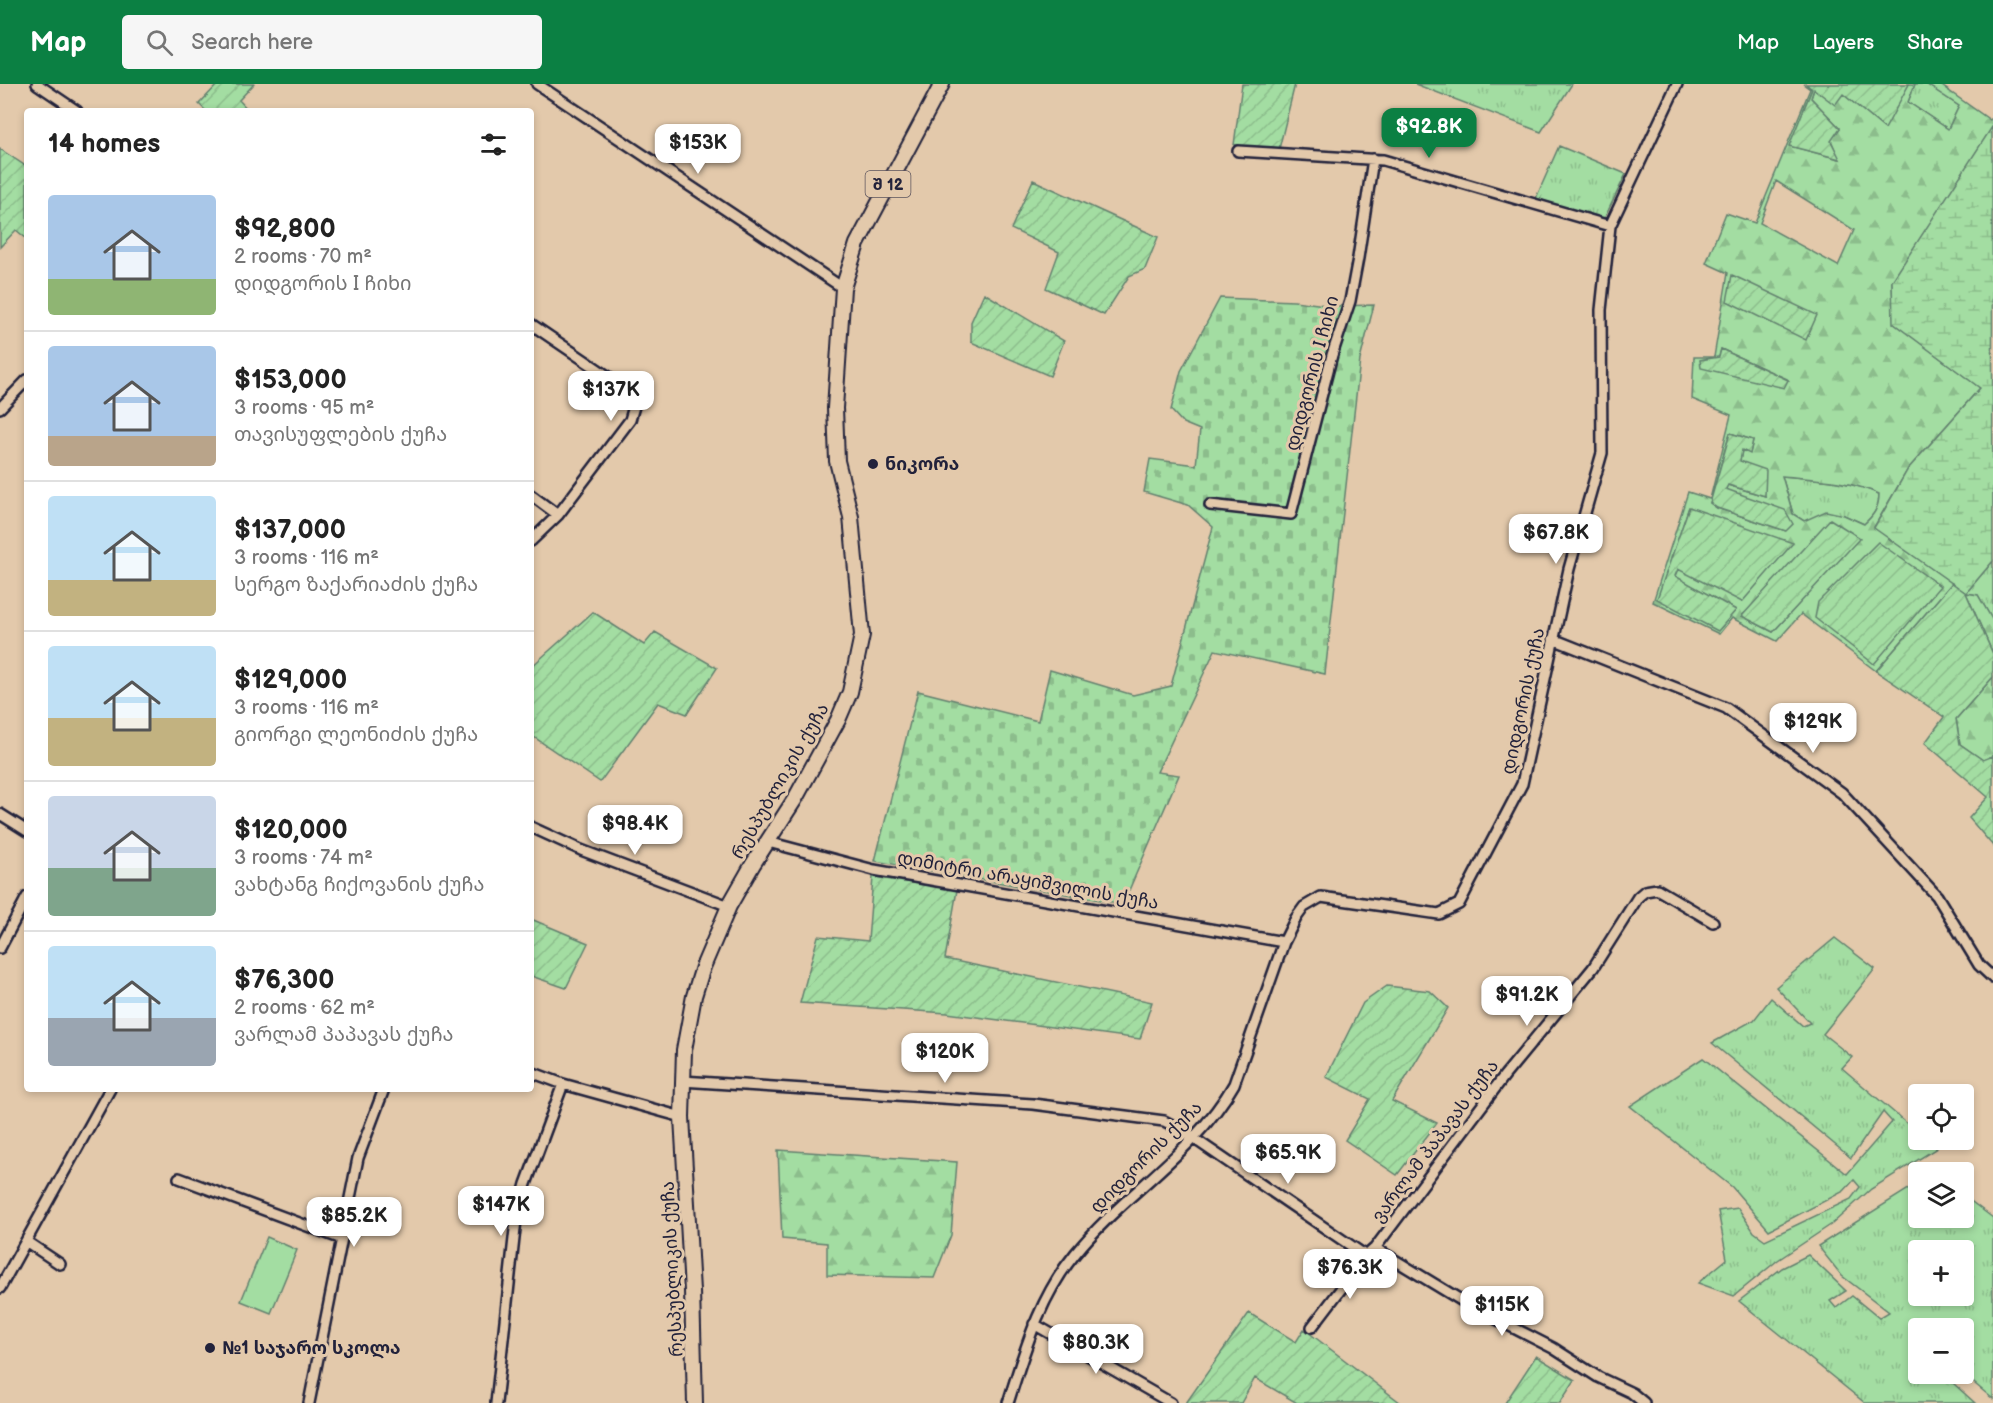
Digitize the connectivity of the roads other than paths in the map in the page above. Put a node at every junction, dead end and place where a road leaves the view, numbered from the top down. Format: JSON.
{"nodes":[{"id":1,"x":37,"y":84,"type":"edge"},
{"id":2,"x":537,"y":84,"type":"edge"},
{"id":3,"x":942,"y":84,"type":"edge"},
{"id":4,"x":1677,"y":84,"type":"edge"},
{"id":5,"x":73,"y":108,"type":"edge"},
{"id":6,"x":1238,"y":151,"type":"dead end"},
{"id":7,"x":1373,"y":159,"type":"junction"},
{"id":8,"x":1610,"y":226,"type":"junction"},
{"id":9,"x":843,"y":288,"type":"junction"},
{"id":10,"x":534,"y":326,"type":"edge"},
{"id":11,"x":24,"y":383,"type":"edge"},
{"id":12,"x":0,"y":408,"type":"edge"},
{"id":13,"x":534,"y":497,"type":"edge"},
{"id":14,"x":1210,"y":505,"type":"dead end"},
{"id":15,"x":558,"y":514,"type":"junction"},
{"id":16,"x":534,"y":538,"type":"edge"},
{"id":17,"x":1552,"y":639,"type":"junction"},
{"id":18,"x":0,"y":813,"type":"edge"},
{"id":19,"x":24,"y":829,"type":"edge"},
{"id":20,"x":534,"y":829,"type":"edge"},
{"id":21,"x":768,"y":842,"type":"junction"},
{"id":22,"x":24,"y":903,"type":"edge"},
{"id":23,"x":729,"y":906,"type":"junction"},
{"id":24,"x":1713,"y":922,"type":"dead end"},
{"id":25,"x":1284,"y":942,"type":"junction"},
{"id":26,"x":0,"y":948,"type":"edge"},
{"id":27,"x":1993,"y":978,"type":"edge"},
{"id":28,"x":534,"y":1073,"type":"edge"},
{"id":29,"x":682,"y":1081,"type":"junction"},
{"id":30,"x":563,"y":1084,"type":"junction"},
{"id":31,"x":108,"y":1092,"type":"edge"},
{"id":32,"x":383,"y":1092,"type":"edge"},
{"id":33,"x":682,"y":1117,"type":"junction"},
{"id":34,"x":1193,"y":1139,"type":"junction"},
{"id":35,"x":179,"y":1179,"type":"dead end"},
{"id":36,"x":342,"y":1239,"type":"junction"},
{"id":37,"x":27,"y":1242,"type":"junction"},
{"id":38,"x":1375,"y":1248,"type":"junction"},
{"id":39,"x":1366,"y":1256,"type":"junction"},
{"id":40,"x":60,"y":1264,"type":"dead end"},
{"id":41,"x":0,"y":1288,"type":"edge"},
{"id":42,"x":1034,"y":1324,"type":"junction"},
{"id":43,"x":1312,"y":1327,"type":"dead end"},
{"id":44,"x":309,"y":1403,"type":"edge"},
{"id":45,"x":496,"y":1403,"type":"edge"},
{"id":46,"x":695,"y":1403,"type":"edge"},
{"id":47,"x":1008,"y":1403,"type":"edge"},
{"id":48,"x":1171,"y":1403,"type":"edge"},
{"id":49,"x":1644,"y":1403,"type":"edge"}],
"edges":[{"from":1,"to":5,"type":"street"},
{"from":2,"to":9,"type":"street"},
{"from":3,"to":9,"type":"main road","name":"რესპუბლიკის ქუჩა","number":"შ 12"},
{"from":4,"to":8,"type":"street","name":"დიდგორის ქუჩა"},
{"from":6,"to":7,"type":"street"},
{"from":7,"to":8,"type":"street"},
{"from":7,"to":14,"type":"street","name":"დიდგორის I ჩიხი"},
{"from":8,"to":17,"type":"street","name":"დიდგორის ქუჩა"},
{"from":9,"to":21,"type":"main road","name":"რესპუბლიკის ქუჩა"},
{"from":10,"to":15,"type":"street"},
{"from":11,"to":12,"type":"street"},
{"from":13,"to":15,"type":"street"},
{"from":15,"to":16,"type":"street"},
{"from":17,"to":25,"type":"street","name":"დიდგორის ქუჩა"},
{"from":17,"to":27,"type":"street"},
{"from":18,"to":19,"type":"street"},
{"from":20,"to":23,"type":"street"},
{"from":21,"to":23,"type":"main road","name":"რესპუბლიკის ქუჩა"},
{"from":21,"to":25,"type":"street","name":"დიმიტრი არაყიშვილის ქუჩა"},
{"from":22,"to":26,"type":"street"},
{"from":23,"to":29,"type":"main road","name":"რესპუბლიკის ქუჩა"},
{"from":24,"to":38,"type":"street","name":"ვარლამ პაპავას ქუჩა"},
{"from":25,"to":34,"type":"street","name":"დიდგორის ქუჩა"},
{"from":28,"to":30,"type":"street"},
{"from":29,"to":33,"type":"main road","name":"რესპუბლიკის ქუჩა"},
{"from":29,"to":34,"type":"street"},
{"from":30,"to":33,"type":"street"},
{"from":30,"to":45,"type":"street"},
{"from":31,"to":37,"type":"street"},
{"from":32,"to":36,"type":"street"},
{"from":33,"to":46,"type":"main road","name":"რესპუბლიკის ქუჩა"},
{"from":34,"to":39,"type":"street"},
{"from":34,"to":42,"type":"street","name":"დიდგორის ქუჩა"},
{"from":35,"to":36,"type":"street"},
{"from":36,"to":44,"type":"street"},
{"from":37,"to":40,"type":"street"},
{"from":37,"to":41,"type":"street"},
{"from":38,"to":39,"type":"street","name":"ვარლამ პაპავას ქუჩა"},
{"from":38,"to":49,"type":"street"},
{"from":39,"to":43,"type":"street","name":"ვარლამ პაპავას ქუჩა"},
{"from":42,"to":47,"type":"street","name":"დიდგორის ქუჩა"},
{"from":42,"to":48,"type":"street"}]}
